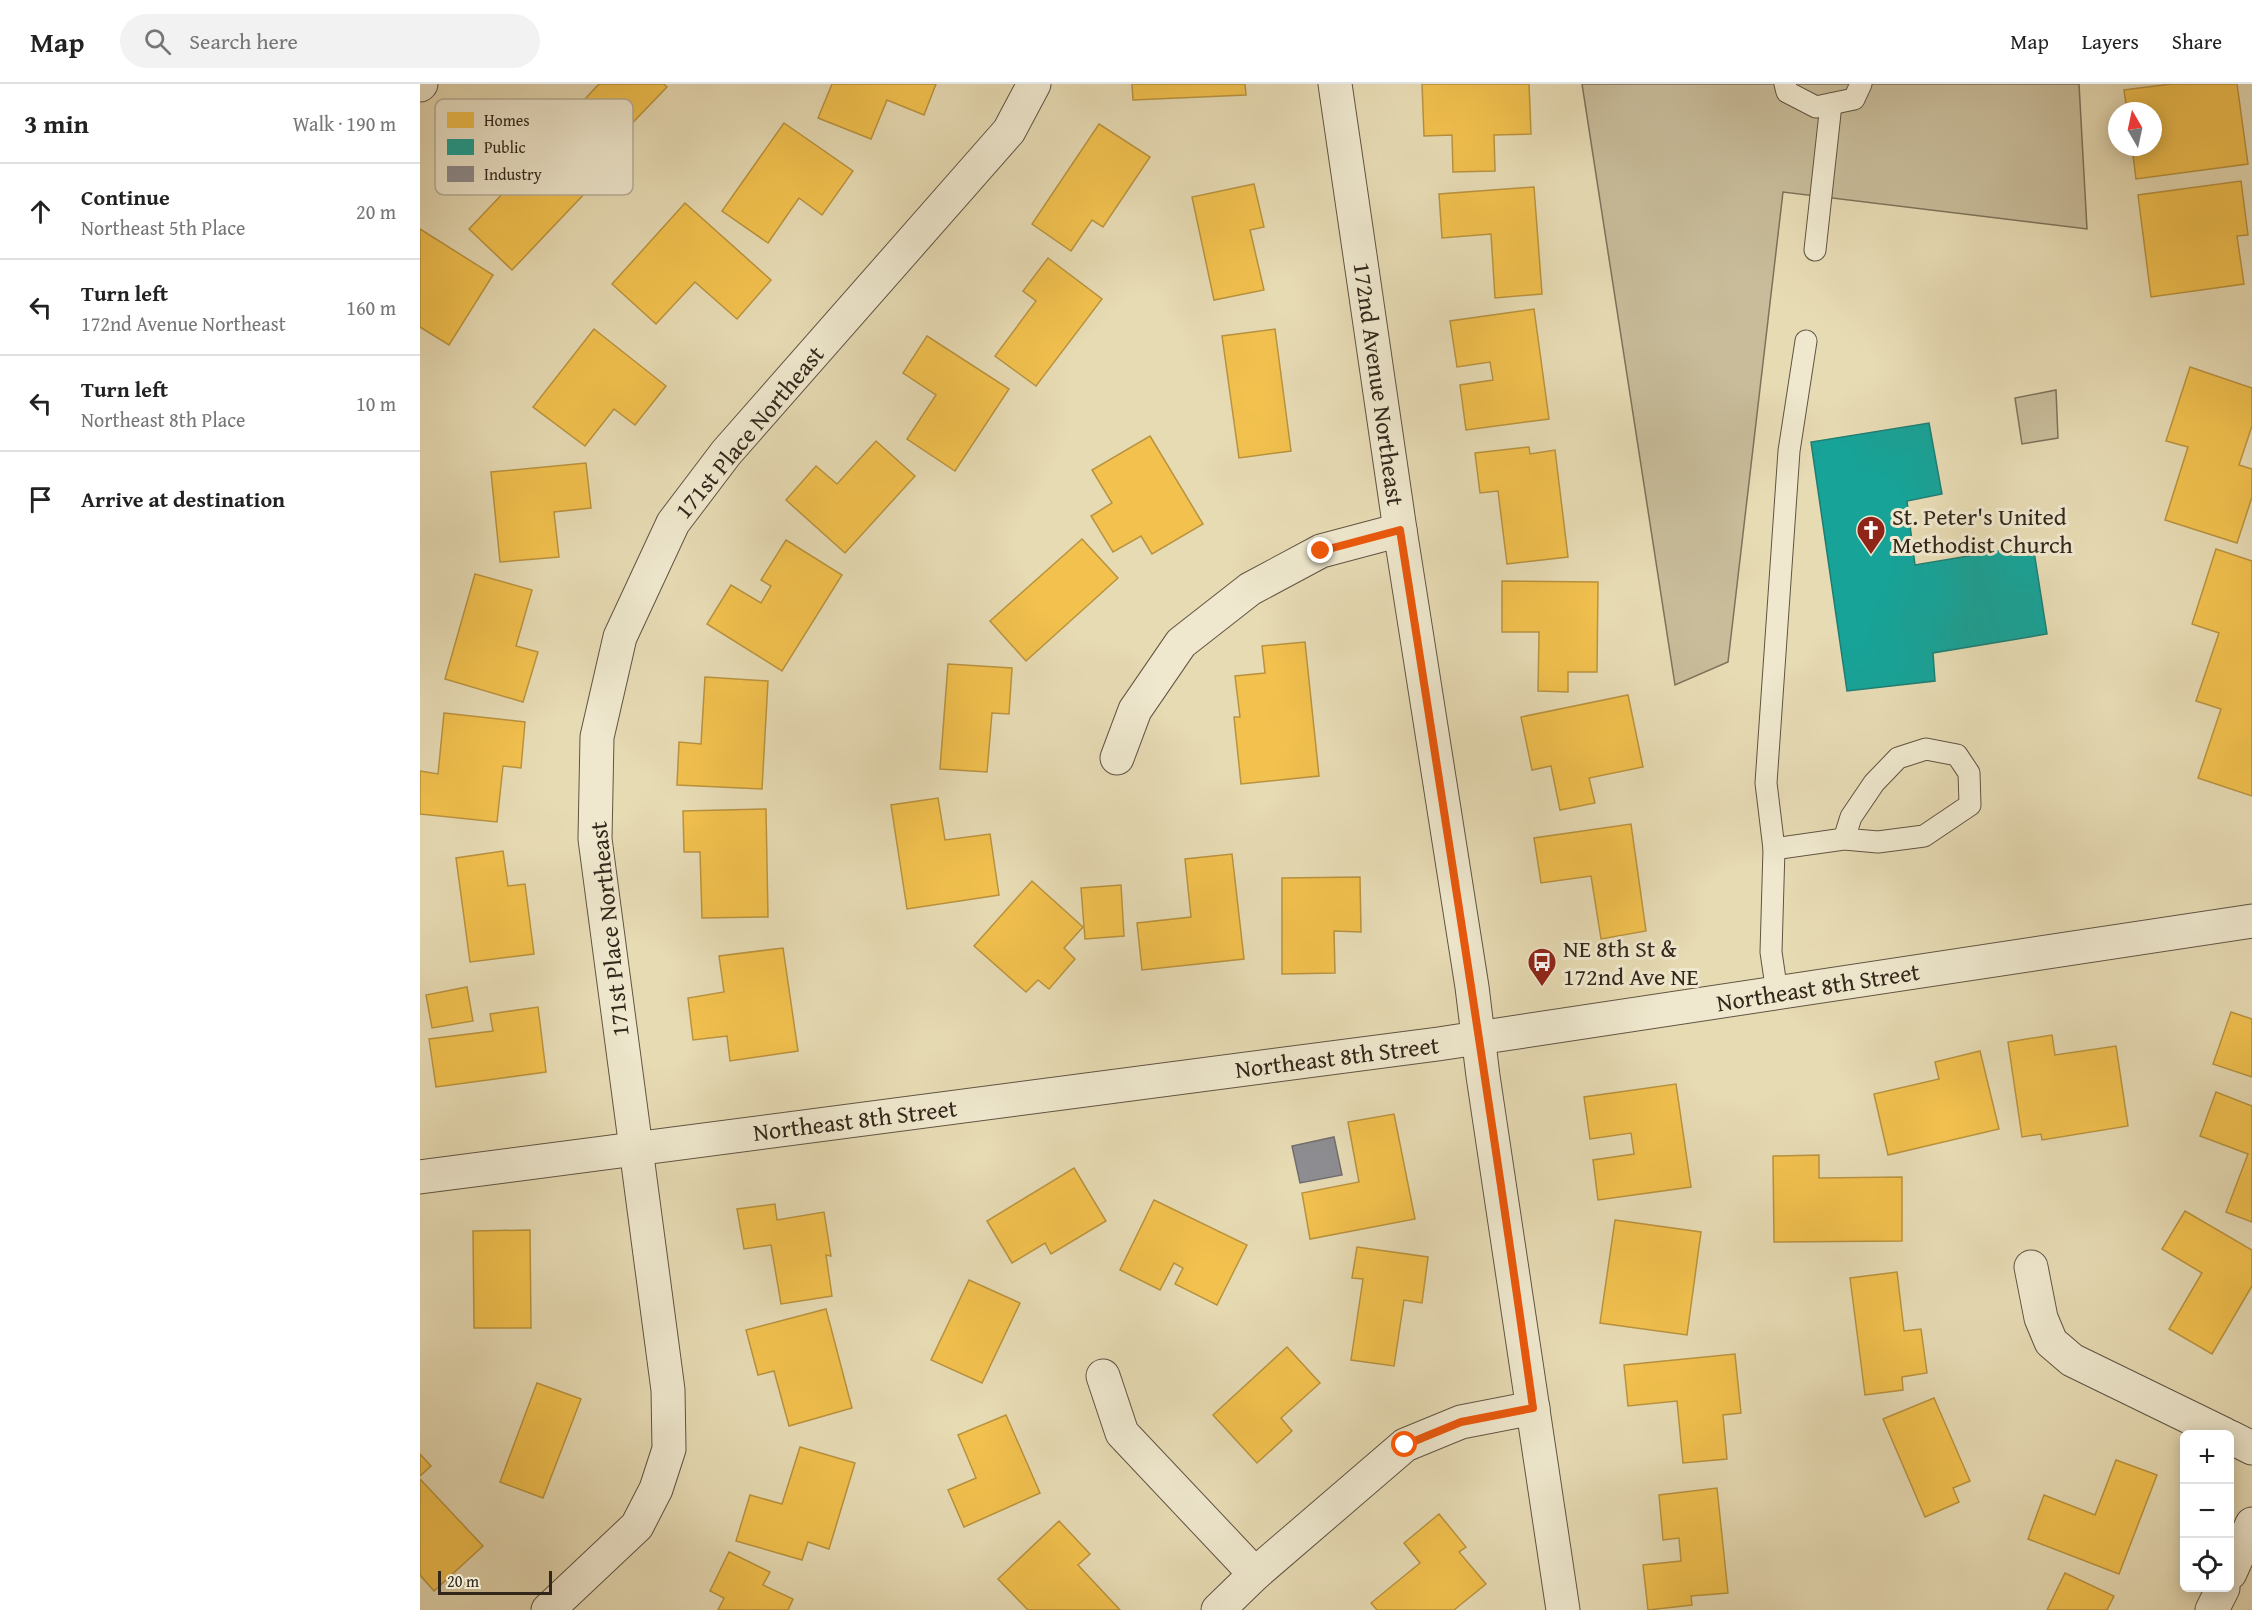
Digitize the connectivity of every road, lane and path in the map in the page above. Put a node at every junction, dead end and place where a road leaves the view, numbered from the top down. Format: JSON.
{"nodes":[{"id":1,"x":1034,"y":84,"type":"edge"},
{"id":2,"x":1335,"y":84,"type":"edge"},
{"id":3,"x":1785,"y":84,"type":"edge"},
{"id":4,"x":1861,"y":84,"type":"edge"},
{"id":5,"x":1831,"y":104,"type":"junction"},
{"id":6,"x":1815,"y":250,"type":"dead end"},
{"id":7,"x":1806,"y":341,"type":"dead end"},
{"id":8,"x":1400,"y":530,"type":"junction"},
{"id":9,"x":1117,"y":758,"type":"dead end"},
{"id":10,"x":1844,"y":839,"type":"junction"},
{"id":11,"x":1774,"y":849,"type":"junction"},
{"id":12,"x":2252,"y":921,"type":"edge"},
{"id":13,"x":1777,"y":993,"type":"junction"},
{"id":14,"x":1479,"y":1038,"type":"junction"},
{"id":15,"x":635,"y":1149,"type":"junction"},
{"id":16,"x":420,"y":1177,"type":"edge"},
{"id":17,"x":2031,"y":1268,"type":"dead end"},
{"id":18,"x":1103,"y":1376,"type":"dead end"},
{"id":19,"x":1533,"y":1408,"type":"junction"},
{"id":20,"x":2216,"y":1430,"type":"edge"},
{"id":21,"x":2234,"y":1439,"type":"edge"},
{"id":22,"x":2252,"y":1448,"type":"edge"},
{"id":23,"x":2252,"y":1524,"type":"edge"},
{"id":24,"x":2234,"y":1562,"type":"edge"},
{"id":25,"x":1255,"y":1574,"type":"junction"},
{"id":26,"x":2221,"y":1592,"type":"edge"},
{"id":27,"x":548,"y":1610,"type":"edge"},
{"id":28,"x":1218,"y":1610,"type":"edge"},
{"id":29,"x":1563,"y":1610,"type":"edge"},
{"id":30,"x":2212,"y":1610,"type":"edge"}],
"edges":[{"from":1,"to":15,"type":"street","name":"171st Place Northeast"},
{"from":2,"to":8,"type":"street","name":"172nd Avenue Northeast"},
{"from":3,"to":5,"type":"lane"},
{"from":4,"to":5,"type":"lane"},
{"from":5,"to":6,"type":"lane"},
{"from":7,"to":11,"type":"lane"},
{"from":8,"to":9,"type":"street"},
{"from":8,"to":14,"type":"street","name":"172nd Avenue Northeast"},
{"from":10,"to":10,"type":"lane"},
{"from":10,"to":11,"type":"lane"},
{"from":11,"to":13,"type":"lane"},
{"from":12,"to":13,"type":"street","name":"Northeast 8th Street"},
{"from":13,"to":14,"type":"street","name":"Northeast 8th Street"},
{"from":14,"to":15,"type":"street","name":"Northeast 8th Street"},
{"from":14,"to":19,"type":"street","name":"172nd Avenue Northeast"},
{"from":15,"to":16,"type":"street","name":"Northeast 8th Street"},
{"from":15,"to":27,"type":"street","name":"171st Place Northeast"},
{"from":17,"to":20,"type":"street"},
{"from":18,"to":25,"type":"street"},
{"from":19,"to":25,"type":"street"},
{"from":19,"to":29,"type":"street","name":"172nd Avenue Northeast"},
{"from":21,"to":22,"type":"street"},
{"from":23,"to":24,"type":"street"},
{"from":25,"to":28,"type":"street"},
{"from":26,"to":30,"type":"street"}]}
